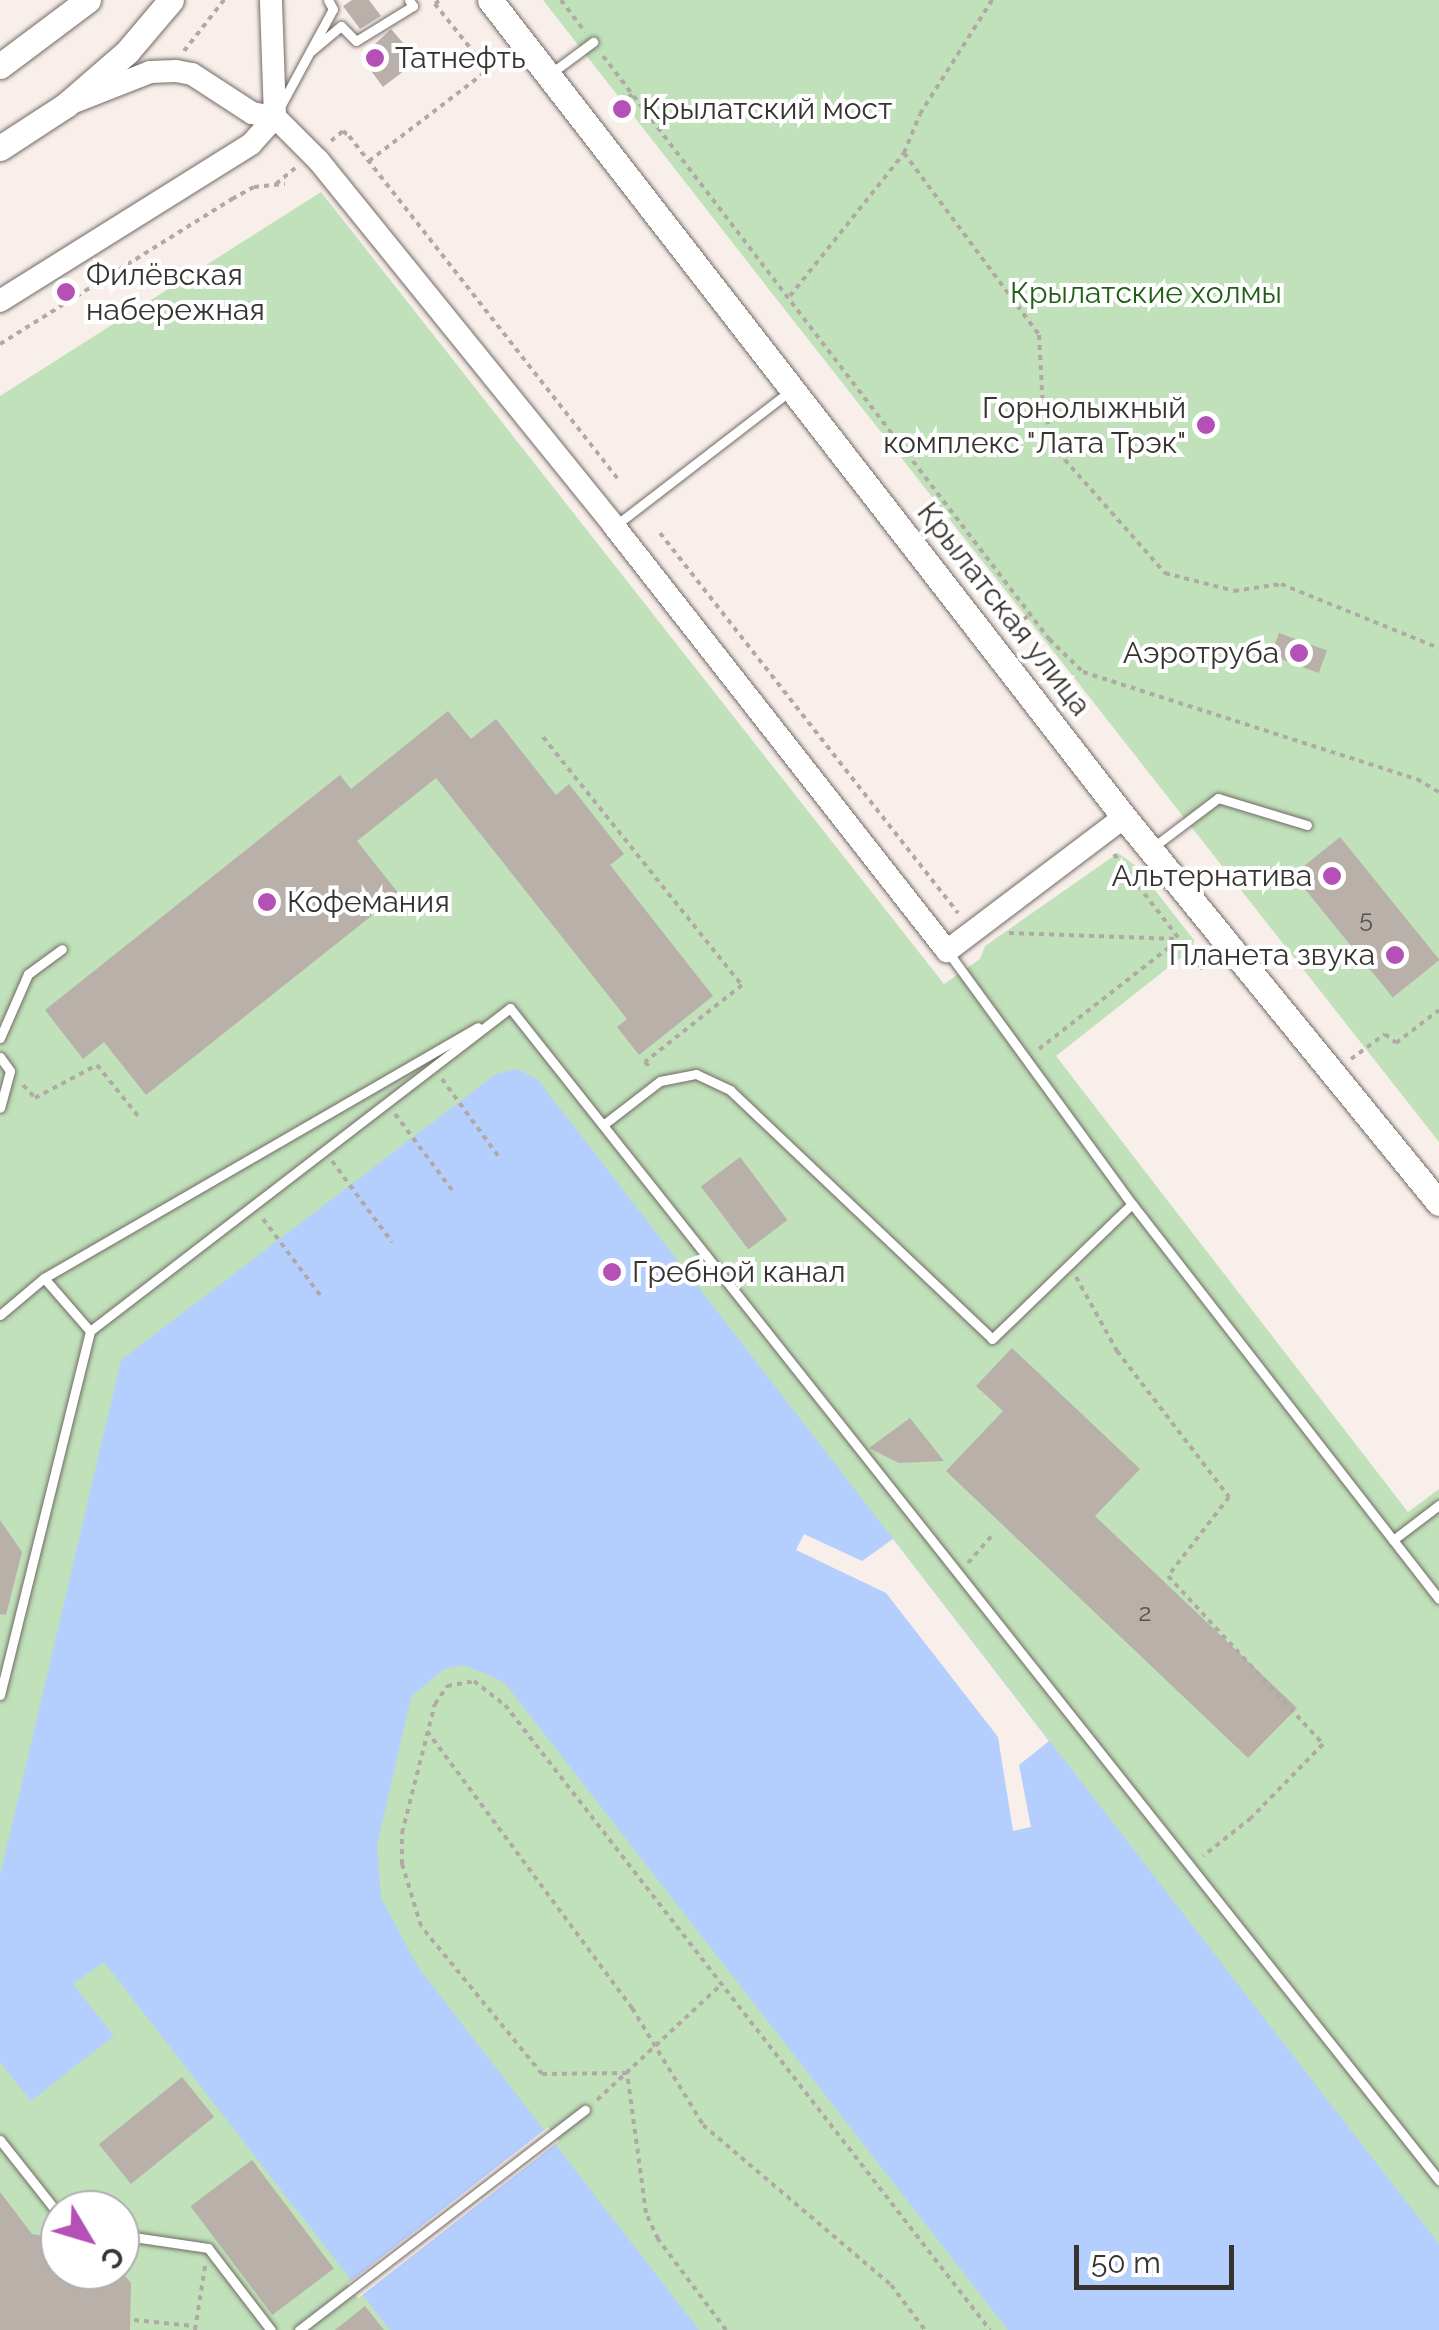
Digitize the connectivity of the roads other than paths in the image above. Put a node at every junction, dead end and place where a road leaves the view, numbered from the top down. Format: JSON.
{"nodes":[{"id":1,"x":88,"y":0,"type":"edge"},
{"id":2,"x":171,"y":0,"type":"edge"},
{"id":3,"x":271,"y":0,"type":"edge"},
{"id":4,"x":328,"y":0,"type":"edge"},
{"id":5,"x":408,"y":0,"type":"edge"},
{"id":6,"x":490,"y":0,"type":"edge"},
{"id":7,"x":593,"y":42,"type":"road end"},
{"id":8,"x":311,"y":51,"type":"junction"},
{"id":9,"x":0,"y":66,"type":"edge"},
{"id":10,"x":548,"y":76,"type":"junction"},
{"id":11,"x":66,"y":105,"type":"junction"},
{"id":12,"x":275,"y":117,"type":"junction"},
{"id":13,"x":0,"y":148,"type":"edge"},
{"id":14,"x":0,"y":301,"type":"edge"},
{"id":15,"x":794,"y":388,"type":"junction"},
{"id":16,"x":614,"y":526,"type":"junction"},
{"id":17,"x":1124,"y":817,"type":"junction"},
{"id":18,"x":1307,"y":825,"type":"dead end"},
{"id":19,"x":1150,"y":850,"type":"junction"},
{"id":20,"x":62,"y":949,"type":"dead end"},
{"id":21,"x":947,"y":951,"type":"junction"},
{"id":22,"x":510,"y":1008,"type":"junction"},
{"id":23,"x":0,"y":1038,"type":"edge"},
{"id":24,"x":0,"y":1057,"type":"edge"},
{"id":25,"x":0,"y":1108,"type":"edge"},
{"id":26,"x":603,"y":1125,"type":"junction"},
{"id":27,"x":1439,"y":1203,"type":"edge"},
{"id":28,"x":1132,"y":1204,"type":"junction"},
{"id":29,"x":44,"y":1278,"type":"junction"},
{"id":30,"x":0,"y":1315,"type":"edge"},
{"id":31,"x":90,"y":1331,"type":"junction"},
{"id":32,"x":1439,"y":1506,"type":"edge"},
{"id":33,"x":1393,"y":1540,"type":"junction"},
{"id":34,"x":1439,"y":1599,"type":"edge"},
{"id":35,"x":0,"y":1695,"type":"edge"},
{"id":36,"x":585,"y":2110,"type":"road end"},
{"id":37,"x":0,"y":2140,"type":"edge"},
{"id":38,"x":1439,"y":2180,"type":"edge"},
{"id":39,"x":40,"y":2191,"type":"edge"},
{"id":40,"x":140,"y":2238,"type":"edge"},
{"id":41,"x":271,"y":2330,"type":"edge"},
{"id":42,"x":298,"y":2330,"type":"edge"}],
"edges":[{"from":1,"to":9,"type":"main road"},
{"from":2,"to":11,"type":"main road"},
{"from":3,"to":12,"type":"street"},
{"from":4,"to":8,"type":"lane"},
{"from":5,"to":8,"type":"lane"},
{"from":6,"to":10,"type":"main road","name":"Крылатская улица"},
{"from":7,"to":10,"type":"lane"},
{"from":8,"to":12,"type":"lane"},
{"from":10,"to":15,"type":"main road","name":"Крылатская улица"},
{"from":11,"to":12,"type":"street"},
{"from":11,"to":13,"type":"main road"},
{"from":12,"to":14,"type":"street"},
{"from":12,"to":16,"type":"street"},
{"from":15,"to":16,"type":"lane"},
{"from":15,"to":17,"type":"main road","name":"Крылатская улица"},
{"from":16,"to":21,"type":"street"},
{"from":17,"to":19,"type":"main road","name":"Крылатская улица"},
{"from":17,"to":21,"type":"street"},
{"from":18,"to":19,"type":"lane"},
{"from":19,"to":27,"type":"main road","name":"Крылатская улица"},
{"from":20,"to":23,"type":"lane"},
{"from":21,"to":28,"type":"lane"},
{"from":22,"to":26,"type":"lane"},
{"from":22,"to":29,"type":"lane"},
{"from":22,"to":31,"type":"lane"},
{"from":24,"to":25,"type":"lane"},
{"from":26,"to":28,"type":"lane"},
{"from":26,"to":38,"type":"lane"},
{"from":28,"to":33,"type":"lane"},
{"from":29,"to":30,"type":"lane"},
{"from":29,"to":31,"type":"lane"},
{"from":31,"to":35,"type":"lane"},
{"from":32,"to":33,"type":"lane"},
{"from":33,"to":34,"type":"lane"},
{"from":36,"to":42,"type":"lane"},
{"from":37,"to":39,"type":"lane"},
{"from":40,"to":41,"type":"lane"}]}
